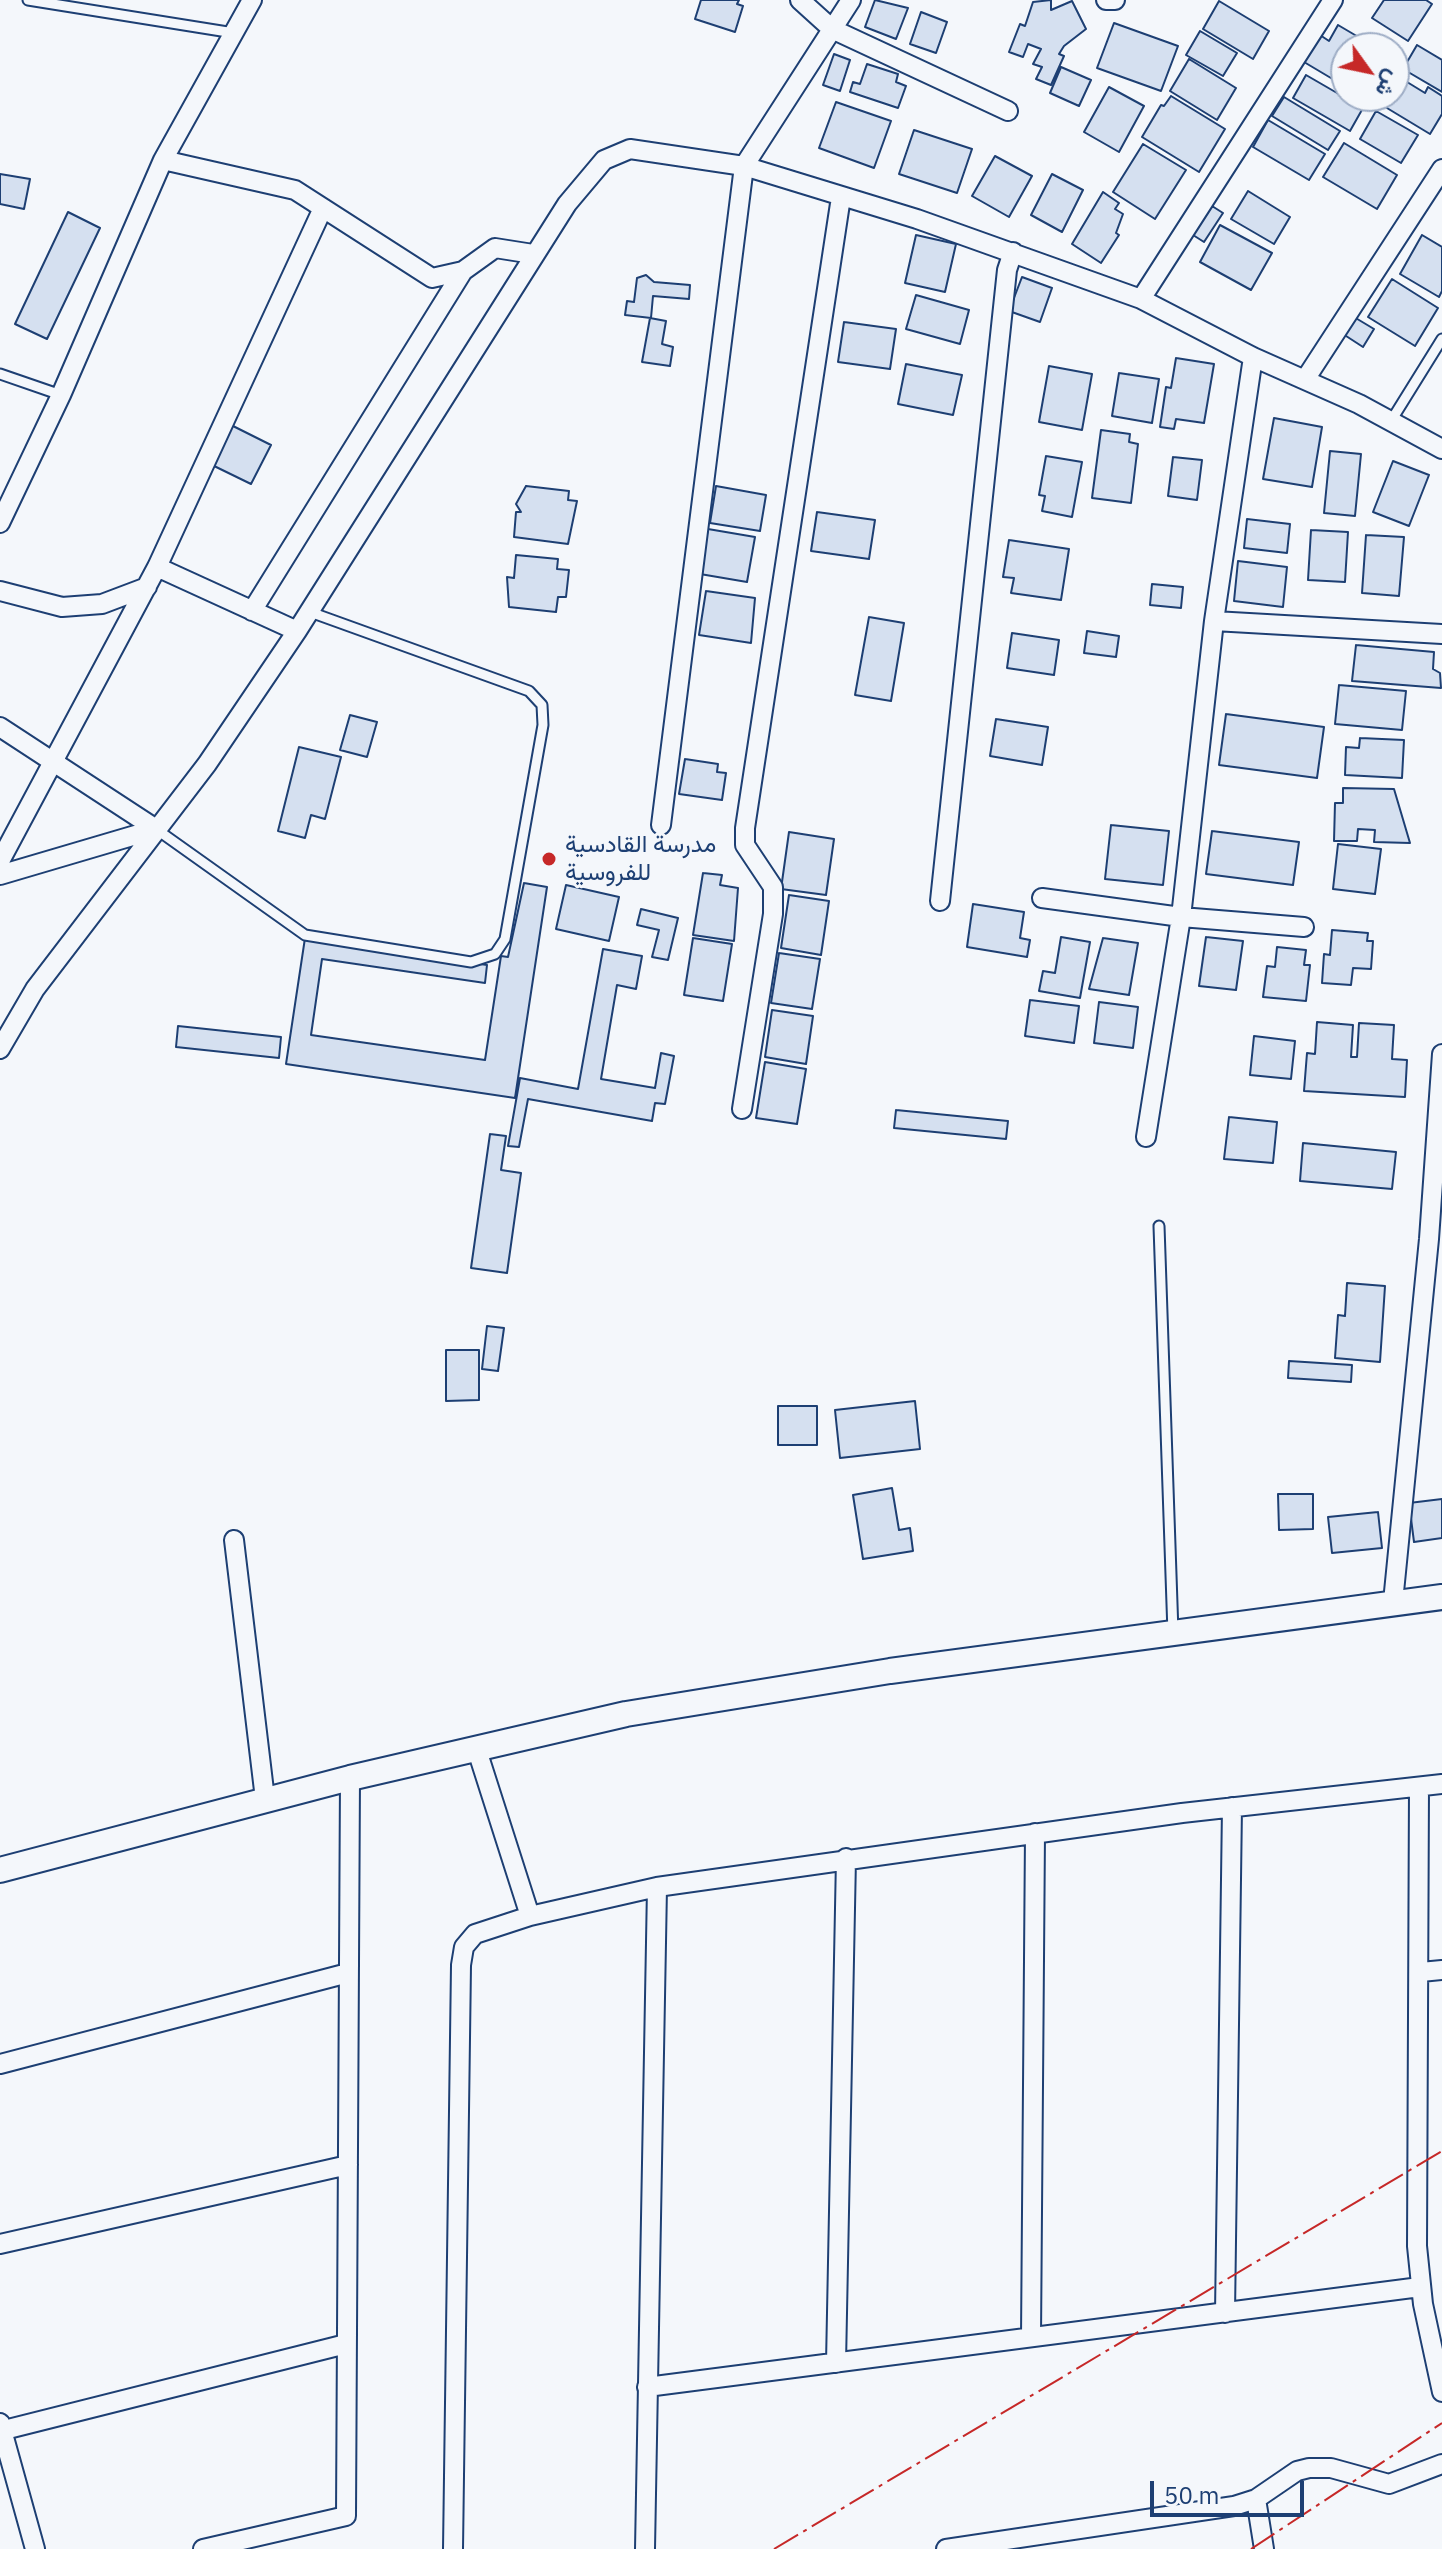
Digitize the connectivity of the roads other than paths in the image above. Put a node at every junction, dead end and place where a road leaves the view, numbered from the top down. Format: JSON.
{"nodes":[{"id":1,"x":28,"y":0,"type":"edge"},
{"id":2,"x":252,"y":0,"type":"edge"},
{"id":3,"x":800,"y":0,"type":"edge"},
{"id":4,"x":851,"y":0,"type":"edge"},
{"id":5,"x":1106,"y":0,"type":"edge"},
{"id":6,"x":1115,"y":0,"type":"edge"},
{"id":7,"x":1333,"y":0,"type":"edge"},
{"id":8,"x":832,"y":29,"type":"junction"},
{"id":9,"x":234,"y":33,"type":"junction"},
{"id":10,"x":1008,"y":111,"type":"dead end"},
{"id":11,"x":163,"y":160,"type":"junction"},
{"id":12,"x":744,"y":166,"type":"junction"},
{"id":13,"x":1442,"y":169,"type":"edge"},
{"id":14,"x":841,"y":197,"type":"junction"},
{"id":15,"x":323,"y":208,"type":"junction"},
{"id":16,"x":1013,"y":252,"type":"junction"},
{"id":17,"x":533,"y":254,"type":"junction"},
{"id":18,"x":463,"y":271,"type":"junction"},
{"id":19,"x":1141,"y":299,"type":"junction"},
{"id":20,"x":1442,"y":339,"type":"edge"},
{"id":21,"x":1253,"y":357,"type":"junction"},
{"id":22,"x":0,"y":374,"type":"edge"},
{"id":23,"x":1306,"y":378,"type":"junction"},
{"id":24,"x":61,"y":395,"type":"junction"},
{"id":25,"x":1391,"y":421,"type":"junction"},
{"id":26,"x":1442,"y":449,"type":"edge"},
{"id":27,"x":0,"y":523,"type":"edge"},
{"id":28,"x":157,"y":567,"type":"junction"},
{"id":29,"x":147,"y":587,"type":"junction"},
{"id":30,"x":0,"y":591,"type":"edge"},
{"id":31,"x":252,"y":611,"type":"junction"},
{"id":32,"x":310,"y":612,"type":"junction"},
{"id":33,"x":1214,"y":621,"type":"junction"},
{"id":34,"x":297,"y":631,"type":"junction"},
{"id":35,"x":1442,"y":634,"type":"edge"},
{"id":36,"x":0,"y":727,"type":"edge"},
{"id":37,"x":53,"y":762,"type":"junction"},
{"id":38,"x":661,"y":825,"type":"dead end"},
{"id":39,"x":156,"y":829,"type":"junction"},
{"id":40,"x":0,"y":861,"type":"edge"},
{"id":41,"x":0,"y":875,"type":"edge"},
{"id":42,"x":1042,"y":898,"type":"dead end"},
{"id":43,"x":940,"y":901,"type":"dead end"},
{"id":44,"x":1181,"y":917,"type":"junction"},
{"id":45,"x":1304,"y":927,"type":"dead end"},
{"id":46,"x":0,"y":1049,"type":"edge"},
{"id":47,"x":1442,"y":1054,"type":"edge"},
{"id":48,"x":742,"y":1109,"type":"dead end"},
{"id":49,"x":1146,"y":1137,"type":"dead end"},
{"id":50,"x":1159,"y":1226,"type":"dead end"},
{"id":51,"x":1436,"y":1239,"type":"edge"},
{"id":52,"x":234,"y":1540,"type":"dead end"},
{"id":53,"x":1442,"y":1597,"type":"edge"},
{"id":54,"x":1393,"y":1602,"type":"junction"},
{"id":55,"x":1173,"y":1633,"type":"junction"},
{"id":56,"x":476,"y":1747,"type":"junction"},
{"id":57,"x":350,"y":1778,"type":"junction"},
{"id":58,"x":1442,"y":1784,"type":"edge"},
{"id":59,"x":1419,"y":1787,"type":"junction"},
{"id":60,"x":265,"y":1799,"type":"junction"},
{"id":61,"x":1232,"y":1807,"type":"junction"},
{"id":62,"x":1035,"y":1833,"type":"junction"},
{"id":63,"x":846,"y":1858,"type":"junction"},
{"id":64,"x":0,"y":1870,"type":"edge"},
{"id":65,"x":657,"y":1887,"type":"junction"},
{"id":66,"x":530,"y":1916,"type":"junction"},
{"id":67,"x":1442,"y":1970,"type":"edge"},
{"id":68,"x":1421,"y":1972,"type":"junction"},
{"id":69,"x":348,"y":1973,"type":"junction"},
{"id":70,"x":0,"y":2064,"type":"edge"},
{"id":71,"x":348,"y":2165,"type":"junction"},
{"id":72,"x":0,"y":2244,"type":"edge"},
{"id":73,"x":1420,"y":2287,"type":"junction"},
{"id":74,"x":1225,"y":2313,"type":"junction"},
{"id":75,"x":1031,"y":2337,"type":"junction"},
{"id":76,"x":346,"y":2344,"type":"junction"},
{"id":77,"x":836,"y":2363,"type":"junction"},
{"id":78,"x":647,"y":2387,"type":"junction"},
{"id":79,"x":1442,"y":2392,"type":"edge"},
{"id":80,"x":1,"y":2428,"type":"edge"},
{"id":81,"x":1442,"y":2464,"type":"edge"},
{"id":82,"x":1256,"y":2499,"type":"junction"},
{"id":83,"x":1074,"y":2540,"type":"edge"},
{"id":84,"x":35,"y":2549,"type":"edge"},
{"id":85,"x":203,"y":2549,"type":"edge"},
{"id":86,"x":453,"y":2549,"type":"edge"},
{"id":87,"x":645,"y":2549,"type":"edge"},
{"id":88,"x":946,"y":2549,"type":"edge"},
{"id":89,"x":1264,"y":2549,"type":"edge"}],
"edges":[{"from":1,"to":9,"type":"lane"},
{"from":2,"to":9,"type":"street"},
{"from":3,"to":8,"type":"street"},
{"from":4,"to":8,"type":"street"},
{"from":5,"to":6,"type":"street"},
{"from":7,"to":19,"type":"street"},
{"from":8,"to":10,"type":"street"},
{"from":8,"to":12,"type":"street"},
{"from":9,"to":11,"type":"street"},
{"from":11,"to":15,"type":"street"},
{"from":11,"to":24,"type":"street"},
{"from":12,"to":14,"type":"street"},
{"from":12,"to":17,"type":"street"},
{"from":12,"to":38,"type":"street"},
{"from":13,"to":23,"type":"street"},
{"from":14,"to":16,"type":"street"},
{"from":14,"to":48,"type":"street"},
{"from":15,"to":18,"type":"street"},
{"from":15,"to":28,"type":"street"},
{"from":16,"to":19,"type":"street"},
{"from":16,"to":43,"type":"street"},
{"from":17,"to":18,"type":"street"},
{"from":17,"to":32,"type":"street"},
{"from":18,"to":31,"type":"street"},
{"from":19,"to":21,"type":"street"},
{"from":20,"to":25,"type":"lane"},
{"from":21,"to":23,"type":"street"},
{"from":21,"to":33,"type":"street"},
{"from":22,"to":24,"type":"lane"},
{"from":23,"to":25,"type":"street"},
{"from":24,"to":27,"type":"street"},
{"from":25,"to":26,"type":"street"},
{"from":28,"to":29,"type":"street"},
{"from":28,"to":31,"type":"street"},
{"from":29,"to":30,"type":"street"},
{"from":29,"to":37,"type":"street"},
{"from":31,"to":34,"type":"street"},
{"from":32,"to":34,"type":"street"},
{"from":32,"to":39,"type":"lane"},
{"from":33,"to":35,"type":"street"},
{"from":33,"to":44,"type":"street"},
{"from":34,"to":39,"type":"street"},
{"from":36,"to":37,"type":"street"},
{"from":37,"to":39,"type":"street"},
{"from":37,"to":40,"type":"street"},
{"from":39,"to":41,"type":"street"},
{"from":39,"to":46,"type":"street"},
{"from":42,"to":44,"type":"street"},
{"from":44,"to":45,"type":"street"},
{"from":44,"to":49,"type":"street"},
{"from":47,"to":51,"type":"street"},
{"from":50,"to":55,"type":"lane"},
{"from":51,"to":54,"type":"street"},
{"from":52,"to":60,"type":"street"},
{"from":53,"to":54,"type":"street"},
{"from":54,"to":55,"type":"street"},
{"from":55,"to":56,"type":"street"},
{"from":56,"to":57,"type":"street"},
{"from":56,"to":66,"type":"street"},
{"from":57,"to":60,"type":"street"},
{"from":57,"to":69,"type":"street"},
{"from":58,"to":59,"type":"street"},
{"from":59,"to":61,"type":"street"},
{"from":59,"to":68,"type":"street"},
{"from":60,"to":64,"type":"street"},
{"from":61,"to":62,"type":"street"},
{"from":61,"to":74,"type":"street"},
{"from":62,"to":63,"type":"street"},
{"from":62,"to":75,"type":"street"},
{"from":63,"to":65,"type":"street"},
{"from":63,"to":77,"type":"street"},
{"from":65,"to":66,"type":"street"},
{"from":65,"to":78,"type":"street"},
{"from":66,"to":86,"type":"street"},
{"from":67,"to":68,"type":"street"},
{"from":68,"to":73,"type":"street"},
{"from":69,"to":70,"type":"street"},
{"from":69,"to":71,"type":"street"},
{"from":71,"to":72,"type":"street"},
{"from":71,"to":76,"type":"street"},
{"from":73,"to":74,"type":"street"},
{"from":73,"to":79,"type":"street"},
{"from":74,"to":75,"type":"street"},
{"from":75,"to":77,"type":"street"},
{"from":76,"to":80,"type":"street"},
{"from":76,"to":85,"type":"street"},
{"from":77,"to":78,"type":"street"},
{"from":78,"to":87,"type":"street"},
{"from":80,"to":84,"type":"street"},
{"from":81,"to":82,"type":"street"},
{"from":82,"to":83,"type":"street"},
{"from":82,"to":89,"type":"street"},
{"from":83,"to":88,"type":"street"}]}
